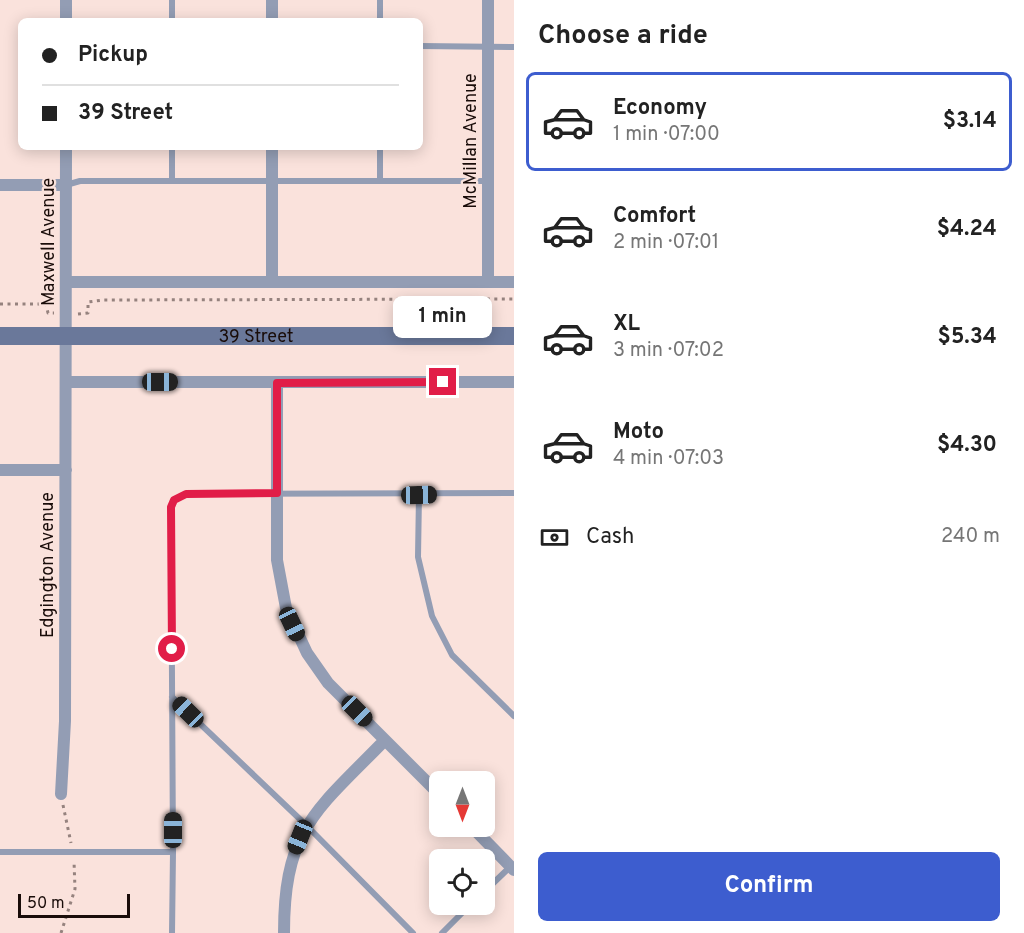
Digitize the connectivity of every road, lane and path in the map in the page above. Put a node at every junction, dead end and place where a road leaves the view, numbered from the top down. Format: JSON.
{"nodes":[{"id":1,"x":66,"y":0,"type":"edge"},
{"id":2,"x":172,"y":0,"type":"edge"},
{"id":3,"x":272,"y":0,"type":"edge"},
{"id":4,"x":380,"y":0,"type":"edge"},
{"id":5,"x":488,"y":0,"type":"edge"},
{"id":6,"x":66,"y":18,"type":"edge"},
{"id":7,"x":172,"y":18,"type":"edge"},
{"id":8,"x":272,"y":18,"type":"edge"},
{"id":9,"x":380,"y":18,"type":"edge"},
{"id":10,"x":423,"y":46,"type":"edge"},
{"id":11,"x":488,"y":47,"type":"junction"},
{"id":12,"x":514,"y":47,"type":"edge"},
{"id":13,"x":66,"y":150,"type":"edge"},
{"id":14,"x":172,"y":150,"type":"edge"},
{"id":15,"x":272,"y":150,"type":"edge"},
{"id":16,"x":380,"y":150,"type":"edge"},
{"id":17,"x":172,"y":181,"type":"junction"},
{"id":18,"x":272,"y":181,"type":"junction"},
{"id":19,"x":380,"y":181,"type":"junction"},
{"id":20,"x":487,"y":181,"type":"junction"},
{"id":21,"x":0,"y":185,"type":"edge"},
{"id":22,"x":66,"y":185,"type":"junction"},
{"id":23,"x":67,"y":282,"type":"junction"},
{"id":24,"x":272,"y":282,"type":"junction"},
{"id":25,"x":488,"y":282,"type":"junction"},
{"id":26,"x":514,"y":282,"type":"edge"},
{"id":27,"x":514,"y":299,"type":"edge"},
{"id":28,"x":0,"y":304,"type":"edge"},
{"id":29,"x":48,"y":313,"type":"dead end"},
{"id":30,"x":84,"y":314,"type":"dead end"},
{"id":31,"x":0,"y":336,"type":"edge"},
{"id":32,"x":66,"y":336,"type":"junction"},
{"id":33,"x":514,"y":336,"type":"edge"},
{"id":34,"x":66,"y":382,"type":"junction"},
{"id":35,"x":514,"y":382,"type":"edge"},
{"id":36,"x":277,"y":383,"type":"junction"},
{"id":37,"x":0,"y":470,"type":"edge"},
{"id":38,"x":66,"y":470,"type":"junction"},
{"id":39,"x":277,"y":493,"type":"junction"},
{"id":40,"x":514,"y":493,"type":"edge"},
{"id":41,"x":419,"y":495,"type":"junction"},
{"id":42,"x":172,"y":697,"type":"junction"},
{"id":43,"x":514,"y":716,"type":"edge"},
{"id":44,"x":385,"y":740,"type":"junction"},
{"id":45,"x":429,"y":784,"type":"edge"},
{"id":46,"x":61,"y":794,"type":"joint"},
{"id":47,"x":306,"y":825,"type":"junction"},
{"id":48,"x":482,"y":837,"type":"edge"},
{"id":49,"x":0,"y":852,"type":"edge"},
{"id":50,"x":173,"y":852,"type":"junction"},
{"id":51,"x":73,"y":853,"type":"junction"},
{"id":52,"x":512,"y":868,"type":"edge"},
{"id":53,"x":495,"y":883,"type":"edge"},
{"id":54,"x":460,"y":915,"type":"edge"},
{"id":55,"x":61,"y":933,"type":"edge"},
{"id":56,"x":172,"y":933,"type":"edge"},
{"id":57,"x":284,"y":933,"type":"edge"},
{"id":58,"x":412,"y":933,"type":"edge"},
{"id":59,"x":442,"y":933,"type":"edge"}],
"edges":[{"from":1,"to":6,"type":"street"},
{"from":2,"to":7,"type":"lane"},
{"from":3,"to":8,"type":"street"},
{"from":4,"to":9,"type":"lane"},
{"from":5,"to":11,"type":"street","name":"McMillan Avenue"},
{"from":10,"to":11,"type":"lane"},
{"from":11,"to":12,"type":"lane"},
{"from":11,"to":20,"type":"street","name":"McMillan Avenue"},
{"from":13,"to":22,"type":"street","name":"Maxwell Avenue"},
{"from":14,"to":17,"type":"lane"},
{"from":15,"to":18,"type":"street"},
{"from":16,"to":19,"type":"lane"},
{"from":17,"to":18,"type":"lane"},
{"from":17,"to":22,"type":"lane"},
{"from":18,"to":19,"type":"lane"},
{"from":18,"to":24,"type":"street"},
{"from":19,"to":20,"type":"lane"},
{"from":20,"to":25,"type":"street","name":"McMillan Avenue"},
{"from":21,"to":22,"type":"street"},
{"from":22,"to":23,"type":"street","name":"Maxwell Avenue"},
{"from":23,"to":24,"type":"street"},
{"from":23,"to":32,"type":"street","name":"Maxwell Avenue"},
{"from":24,"to":25,"type":"street"},
{"from":25,"to":26,"type":"street"},
{"from":27,"to":30,"type":"path"},
{"from":28,"to":29,"type":"path"},
{"from":31,"to":32,"type":"street","name":"39 Street"},
{"from":32,"to":33,"type":"street","name":"39 Street"},
{"from":32,"to":34,"type":"street","name":"Edgington Avenue"},
{"from":34,"to":36,"type":"street"},
{"from":34,"to":38,"type":"street","name":"Edgington Avenue"},
{"from":35,"to":36,"type":"street"},
{"from":36,"to":39,"type":"street"},
{"from":37,"to":38,"type":"street"},
{"from":38,"to":46,"type":"street","name":"Edgington Avenue"},
{"from":39,"to":41,"type":"lane"},
{"from":39,"to":42,"type":"lane"},
{"from":39,"to":44,"type":"street"},
{"from":40,"to":41,"type":"lane"},
{"from":41,"to":43,"type":"lane"},
{"from":42,"to":47,"type":"lane"},
{"from":42,"to":50,"type":"lane"},
{"from":44,"to":45,"type":"street"},
{"from":44,"to":47,"type":"street"},
{"from":46,"to":51,"type":"path"},
{"from":47,"to":57,"type":"street"},
{"from":47,"to":58,"type":"lane"},
{"from":48,"to":52,"type":"street"},
{"from":49,"to":51,"type":"lane"},
{"from":50,"to":51,"type":"lane"},
{"from":50,"to":56,"type":"lane"},
{"from":51,"to":55,"type":"path"},
{"from":52,"to":53,"type":"lane"},
{"from":54,"to":59,"type":"lane"}]}
